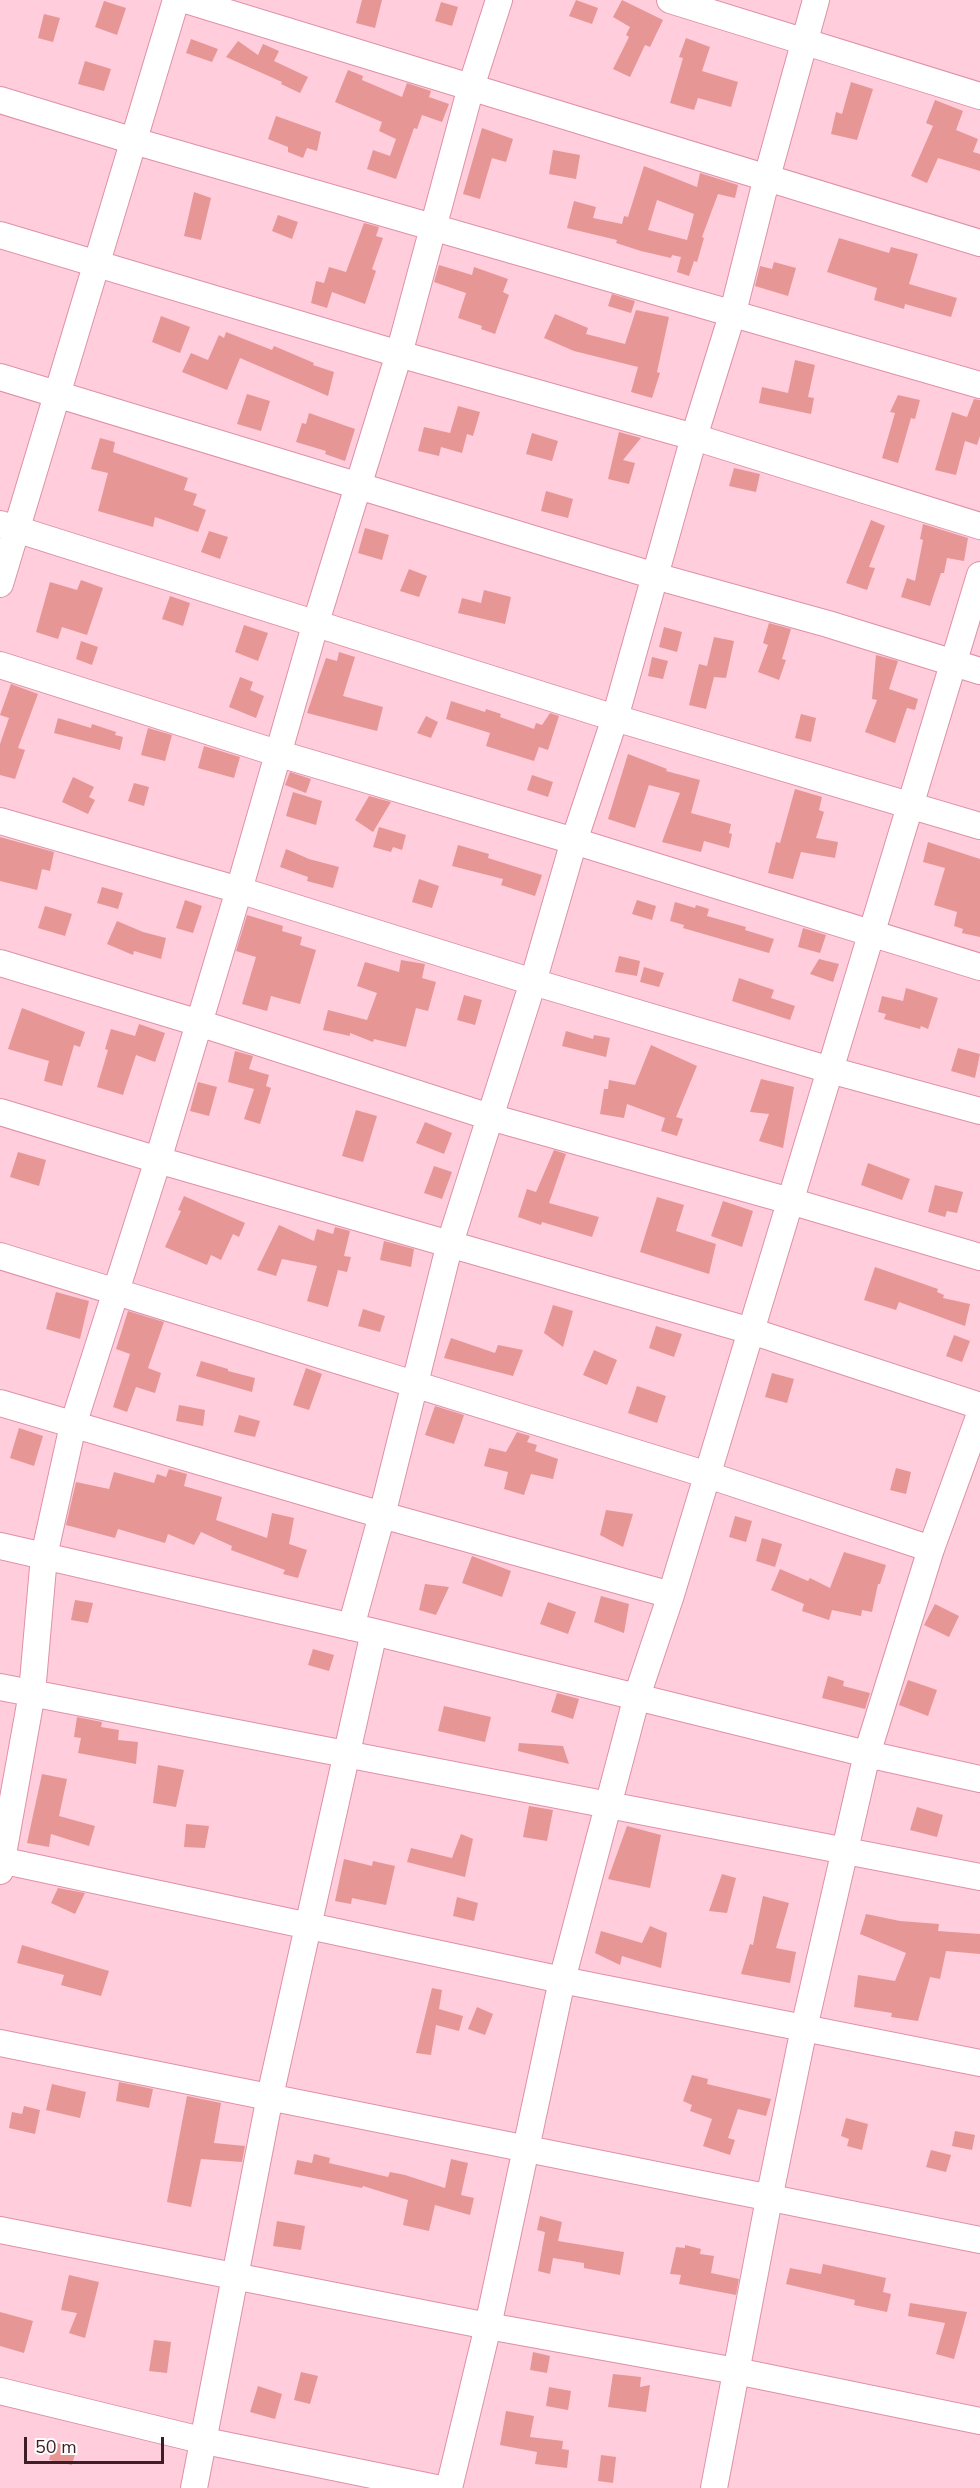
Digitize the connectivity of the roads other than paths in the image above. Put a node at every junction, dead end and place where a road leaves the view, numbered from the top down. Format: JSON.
{"nodes":[{"id":1,"x":176,"y":0,"type":"edge"},
{"id":2,"x":186,"y":0,"type":"edge"},
{"id":3,"x":499,"y":0,"type":"edge"},
{"id":4,"x":670,"y":0,"type":"edge"},
{"id":5,"x":816,"y":0,"type":"edge"},
{"id":6,"x":804,"y":43,"type":"junction"},
{"id":7,"x":471,"y":87,"type":"junction"},
{"id":8,"x":980,"y":96,"type":"edge"},
{"id":9,"x":0,"y":100,"type":"edge"},
{"id":10,"x":134,"y":141,"type":"junction"},
{"id":11,"x":767,"y":177,"type":"junction"},
{"id":12,"x":433,"y":227,"type":"junction"},
{"id":13,"x":0,"y":235,"type":"edge"},
{"id":14,"x":980,"y":243,"type":"edge"},
{"id":15,"x":97,"y":266,"type":"junction"},
{"id":16,"x":733,"y":312,"type":"junction"},
{"id":17,"x":399,"y":354,"type":"junction"},
{"id":18,"x":0,"y":377,"type":"edge"},
{"id":19,"x":980,"y":385,"type":"edge"},
{"id":20,"x":57,"y":394,"type":"junction"},
{"id":21,"x":694,"y":437,"type":"junction"},
{"id":22,"x":358,"y":484,"type":"junction"},
{"id":23,"x":8,"y":526,"type":"edge"},
{"id":24,"x":980,"y":526,"type":"edge"},
{"id":25,"x":980,"y":575,"type":"edge"},
{"id":26,"x":656,"y":576,"type":"junction"},
{"id":27,"x":0,"y":584,"type":"edge"},
{"id":28,"x":316,"y":622,"type":"junction"},
{"id":29,"x":955,"y":663,"type":"junction"},
{"id":30,"x":0,"y":665,"type":"edge"},
{"id":31,"x":980,"y":671,"type":"edge"},
{"id":32,"x":615,"y":718,"type":"junction"},
{"id":33,"x":280,"y":754,"type":"junction"},
{"id":34,"x":909,"y":807,"type":"junction"},
{"id":35,"x":0,"y":821,"type":"edge"},
{"id":36,"x":980,"y":826,"type":"edge"},
{"id":37,"x":574,"y":841,"type":"junction"},
{"id":38,"x":239,"y":890,"type":"junction"},
{"id":39,"x":871,"y":934,"type":"junction"},
{"id":40,"x":0,"y":963,"type":"edge"},
{"id":41,"x":980,"y":967,"type":"edge"},
{"id":42,"x":533,"y":982,"type":"junction"},
{"id":43,"x":199,"y":1023,"type":"junction"},
{"id":44,"x":830,"y":1070,"type":"junction"},
{"id":45,"x":980,"y":1111,"type":"edge"},
{"id":46,"x":0,"y":1112,"type":"edge"},
{"id":47,"x":490,"y":1117,"type":"junction"},
{"id":48,"x":158,"y":1160,"type":"junction"},
{"id":49,"x":790,"y":1201,"type":"junction"},
{"id":50,"x":450,"y":1243,"type":"junction"},
{"id":51,"x":0,"y":1256,"type":"edge"},
{"id":52,"x":980,"y":1257,"type":"edge"},
{"id":53,"x":116,"y":1291,"type":"junction"},
{"id":54,"x":751,"y":1331,"type":"junction"},
{"id":55,"x":414,"y":1385,"type":"junction"},
{"id":56,"x":0,"y":1403,"type":"edge"},
{"id":57,"x":980,"y":1406,"type":"edge"},
{"id":58,"x":980,"y":1414,"type":"edge"},
{"id":59,"x":73,"y":1425,"type":"junction"},
{"id":60,"x":708,"y":1475,"type":"junction"},
{"id":61,"x":382,"y":1515,"type":"junction"},
{"id":62,"x":0,"y":1546,"type":"edge"},
{"id":63,"x":931,"y":1549,"type":"junction"},
{"id":64,"x":44,"y":1556,"type":"junction"},
{"id":65,"x":671,"y":1595,"type":"junction"},
{"id":66,"x":362,"y":1629,"type":"junction"},
{"id":67,"x":0,"y":1687,"type":"edge"},
{"id":68,"x":32,"y":1693,"type":"junction"},
{"id":69,"x":637,"y":1696,"type":"junction"},
{"id":70,"x":348,"y":1754,"type":"junction"},
{"id":71,"x":867,"y":1754,"type":"junction"},
{"id":72,"x":980,"y":1779,"type":"edge"},
{"id":73,"x":610,"y":1805,"type":"junction"},
{"id":74,"x":844,"y":1851,"type":"junction"},
{"id":75,"x":1,"y":1864,"type":"edge"},
{"id":76,"x":980,"y":1877,"type":"edge"},
{"id":77,"x":307,"y":1926,"type":"junction"},
{"id":78,"x":562,"y":1980,"type":"junction"},
{"id":79,"x":804,"y":2028,"type":"junction"},
{"id":80,"x":0,"y":2043,"type":"edge"},
{"id":81,"x":980,"y":2063,"type":"edge"},
{"id":82,"x":270,"y":2097,"type":"junction"},
{"id":83,"x":526,"y":2148,"type":"junction"},
{"id":84,"x":769,"y":2199,"type":"junction"},
{"id":85,"x":0,"y":2230,"type":"edge"},
{"id":86,"x":980,"y":2240,"type":"edge"},
{"id":87,"x":237,"y":2276,"type":"junction"},
{"id":88,"x":488,"y":2326,"type":"junction"},
{"id":89,"x":736,"y":2371,"type":"junction"},
{"id":90,"x":0,"y":2391,"type":"edge"},
{"id":91,"x":980,"y":2421,"type":"edge"},
{"id":92,"x":205,"y":2441,"type":"junction"},
{"id":93,"x":194,"y":2488,"type":"edge"},
{"id":94,"x":436,"y":2488,"type":"edge"},
{"id":95,"x":449,"y":2488,"type":"edge"},
{"id":96,"x":714,"y":2488,"type":"edge"}],
"edges":[{"from":1,"to":10,"type":"street"},
{"from":2,"to":7,"type":"street"},
{"from":3,"to":7,"type":"street"},
{"from":4,"to":6,"type":"street"},
{"from":5,"to":6,"type":"street"},
{"from":6,"to":8,"type":"street"},
{"from":6,"to":11,"type":"street"},
{"from":7,"to":11,"type":"street"},
{"from":7,"to":12,"type":"street"},
{"from":9,"to":10,"type":"street"},
{"from":10,"to":12,"type":"street"},
{"from":10,"to":15,"type":"street"},
{"from":11,"to":14,"type":"street"},
{"from":11,"to":16,"type":"street"},
{"from":12,"to":16,"type":"street"},
{"from":12,"to":17,"type":"street"},
{"from":13,"to":15,"type":"street"},
{"from":15,"to":17,"type":"street"},
{"from":15,"to":20,"type":"street"},
{"from":16,"to":19,"type":"street"},
{"from":16,"to":21,"type":"street"},
{"from":17,"to":21,"type":"street"},
{"from":17,"to":22,"type":"street"},
{"from":18,"to":20,"type":"street"},
{"from":20,"to":22,"type":"street"},
{"from":20,"to":23,"type":"street"},
{"from":21,"to":24,"type":"street"},
{"from":21,"to":26,"type":"street"},
{"from":22,"to":26,"type":"street"},
{"from":22,"to":28,"type":"street"},
{"from":23,"to":27,"type":"street"},
{"from":23,"to":28,"type":"street"},
{"from":25,"to":29,"type":"street"},
{"from":26,"to":29,"type":"street"},
{"from":26,"to":32,"type":"street"},
{"from":28,"to":32,"type":"street"},
{"from":28,"to":33,"type":"street"},
{"from":29,"to":31,"type":"street"},
{"from":29,"to":34,"type":"street"},
{"from":30,"to":33,"type":"street"},
{"from":32,"to":34,"type":"street"},
{"from":32,"to":37,"type":"street"},
{"from":33,"to":37,"type":"street"},
{"from":33,"to":38,"type":"street"},
{"from":34,"to":36,"type":"street"},
{"from":34,"to":39,"type":"street"},
{"from":35,"to":38,"type":"street"},
{"from":37,"to":39,"type":"street"},
{"from":37,"to":42,"type":"street"},
{"from":38,"to":42,"type":"street"},
{"from":38,"to":43,"type":"street"},
{"from":39,"to":41,"type":"street"},
{"from":39,"to":44,"type":"street"},
{"from":40,"to":43,"type":"street"},
{"from":42,"to":44,"type":"street"},
{"from":42,"to":47,"type":"street"},
{"from":43,"to":47,"type":"street"},
{"from":43,"to":48,"type":"street"},
{"from":44,"to":45,"type":"street"},
{"from":44,"to":49,"type":"street"},
{"from":46,"to":48,"type":"street"},
{"from":47,"to":49,"type":"street"},
{"from":47,"to":50,"type":"street"},
{"from":48,"to":50,"type":"street"},
{"from":48,"to":53,"type":"street"},
{"from":49,"to":52,"type":"street"},
{"from":49,"to":54,"type":"street"},
{"from":50,"to":54,"type":"street"},
{"from":50,"to":55,"type":"street"},
{"from":51,"to":53,"type":"street"},
{"from":53,"to":55,"type":"street"},
{"from":53,"to":59,"type":"street"},
{"from":54,"to":57,"type":"street"},
{"from":54,"to":60,"type":"street"},
{"from":55,"to":60,"type":"street"},
{"from":55,"to":61,"type":"street"},
{"from":56,"to":59,"type":"street"},
{"from":58,"to":63,"type":"street"},
{"from":59,"to":61,"type":"street"},
{"from":59,"to":64,"type":"street"},
{"from":60,"to":63,"type":"street"},
{"from":60,"to":65,"type":"street"},
{"from":61,"to":65,"type":"street"},
{"from":61,"to":66,"type":"street"},
{"from":62,"to":64,"type":"street"},
{"from":63,"to":71,"type":"street"},
{"from":64,"to":66,"type":"street"},
{"from":64,"to":68,"type":"street"},
{"from":65,"to":69,"type":"street"},
{"from":66,"to":69,"type":"street"},
{"from":66,"to":70,"type":"street"},
{"from":67,"to":68,"type":"street"},
{"from":68,"to":70,"type":"street"},
{"from":68,"to":75,"type":"street"},
{"from":69,"to":71,"type":"street"},
{"from":69,"to":73,"type":"street"},
{"from":70,"to":73,"type":"street"},
{"from":70,"to":77,"type":"street"},
{"from":71,"to":72,"type":"street"},
{"from":71,"to":74,"type":"street"},
{"from":73,"to":74,"type":"street"},
{"from":73,"to":78,"type":"street"},
{"from":74,"to":76,"type":"street"},
{"from":74,"to":79,"type":"street"},
{"from":75,"to":77,"type":"street"},
{"from":77,"to":78,"type":"street"},
{"from":77,"to":82,"type":"street"},
{"from":78,"to":79,"type":"street"},
{"from":78,"to":83,"type":"street"},
{"from":79,"to":81,"type":"street"},
{"from":79,"to":84,"type":"street"},
{"from":80,"to":82,"type":"street"},
{"from":82,"to":83,"type":"street"},
{"from":82,"to":87,"type":"street"},
{"from":83,"to":84,"type":"street"},
{"from":83,"to":88,"type":"street"},
{"from":84,"to":86,"type":"street"},
{"from":84,"to":89,"type":"street"},
{"from":85,"to":87,"type":"street"},
{"from":87,"to":88,"type":"street"},
{"from":87,"to":92,"type":"street"},
{"from":88,"to":89,"type":"street"},
{"from":88,"to":95,"type":"street"},
{"from":89,"to":91,"type":"street"},
{"from":89,"to":96,"type":"street"},
{"from":90,"to":92,"type":"street"},
{"from":92,"to":93,"type":"street"},
{"from":92,"to":94,"type":"street"}]}
